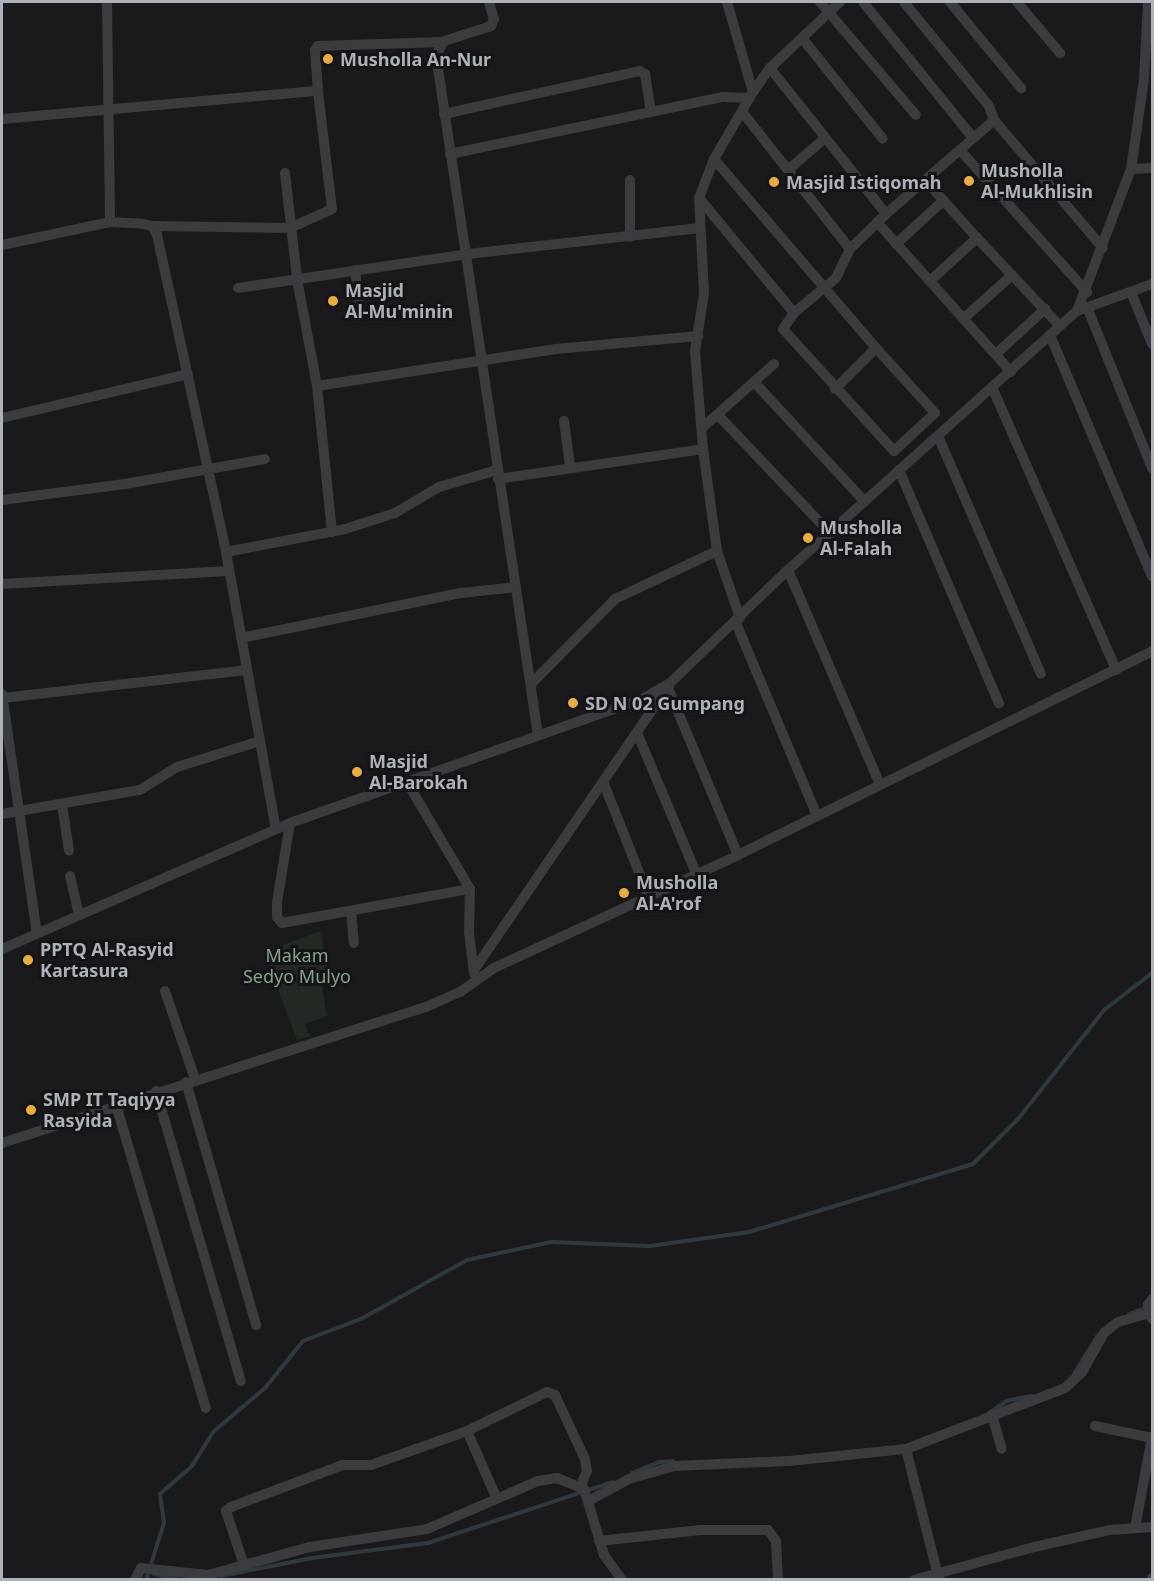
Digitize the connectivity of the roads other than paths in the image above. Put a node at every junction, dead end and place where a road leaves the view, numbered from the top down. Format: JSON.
{"nodes":[{"id":1,"x":107,"y":2,"type":"edge"},
{"id":2,"x":489,"y":2,"type":"edge"},
{"id":3,"x":727,"y":2,"type":"edge"},
{"id":4,"x":820,"y":2,"type":"edge"},
{"id":5,"x":840,"y":2,"type":"edge"},
{"id":6,"x":862,"y":2,"type":"edge"},
{"id":7,"x":904,"y":2,"type":"edge"},
{"id":8,"x":950,"y":2,"type":"edge"},
{"id":9,"x":1017,"y":2,"type":"edge"},
{"id":10,"x":1148,"y":2,"type":"edge"},
{"id":11,"x":828,"y":11,"type":"junction"},
{"id":12,"x":802,"y":38,"type":"junction"},
{"id":13,"x":442,"y":42,"type":"junction"},
{"id":14,"x":1149,"y":47,"type":"edge"},
{"id":15,"x":1060,"y":53,"type":"dead end"},
{"id":16,"x":770,"y":68,"type":"junction"},
{"id":17,"x":1021,"y":88,"type":"dead end"},
{"id":18,"x":318,"y":91,"type":"junction"},
{"id":19,"x":751,"y":95,"type":"junction"},
{"id":20,"x":106,"y":109,"type":"junction"},
{"id":21,"x":651,"y":112,"type":"junction"},
{"id":22,"x":743,"y":113,"type":"junction"},
{"id":23,"x":444,"y":114,"type":"junction"},
{"id":24,"x":916,"y":115,"type":"dead end"},
{"id":25,"x":2,"y":119,"type":"edge"},
{"id":26,"x":994,"y":120,"type":"junction"},
{"id":27,"x":825,"y":138,"type":"junction"},
{"id":28,"x":973,"y":138,"type":"junction"},
{"id":29,"x":883,"y":139,"type":"dead end"},
{"id":30,"x":960,"y":150,"type":"junction"},
{"id":31,"x":450,"y":154,"type":"junction"},
{"id":32,"x":714,"y":159,"type":"junction"},
{"id":33,"x":1152,"y":168,"type":"edge"},
{"id":34,"x":788,"y":170,"type":"junction"},
{"id":35,"x":1131,"y":170,"type":"junction"},
{"id":36,"x":285,"y":173,"type":"dead end"},
{"id":37,"x":630,"y":180,"type":"dead end"},
{"id":38,"x":935,"y":191,"type":"dead end"},
{"id":39,"x":699,"y":198,"type":"junction"},
{"id":40,"x":943,"y":201,"type":"junction"},
{"id":41,"x":886,"y":214,"type":"junction"},
{"id":42,"x":110,"y":222,"type":"junction"},
{"id":43,"x":877,"y":222,"type":"junction"},
{"id":44,"x":152,"y":226,"type":"junction"},
{"id":45,"x":290,"y":228,"type":"junction"},
{"id":46,"x":698,"y":228,"type":"junction"},
{"id":47,"x":630,"y":237,"type":"junction"},
{"id":48,"x":977,"y":238,"type":"junction"},
{"id":49,"x":896,"y":243,"type":"junction"},
{"id":50,"x":2,"y":245,"type":"edge"},
{"id":51,"x":1103,"y":248,"type":"junction"},
{"id":52,"x":850,"y":249,"type":"junction"},
{"id":53,"x":468,"y":254,"type":"junction"},
{"id":54,"x":355,"y":270,"type":"junction"},
{"id":55,"x":1012,"y":275,"type":"junction"},
{"id":56,"x":297,"y":279,"type":"junction"},
{"id":57,"x":930,"y":281,"type":"junction"},
{"id":58,"x":1152,"y":284,"type":"edge"},
{"id":59,"x":237,"y":288,"type":"dead end"},
{"id":60,"x":822,"y":288,"type":"junction"},
{"id":61,"x":1087,"y":292,"type":"junction"},
{"id":62,"x":1131,"y":292,"type":"junction"},
{"id":63,"x":359,"y":304,"type":"dead end"},
{"id":64,"x":1045,"y":309,"type":"junction"},
{"id":65,"x":1082,"y":309,"type":"junction"},
{"id":66,"x":794,"y":313,"type":"junction"},
{"id":67,"x":963,"y":319,"type":"junction"},
{"id":68,"x":1060,"y":326,"type":"junction"},
{"id":69,"x":1050,"y":335,"type":"junction"},
{"id":70,"x":698,"y":336,"type":"junction"},
{"id":71,"x":1152,"y":344,"type":"edge"},
{"id":72,"x":876,"y":348,"type":"junction"},
{"id":73,"x":996,"y":354,"type":"junction"},
{"id":74,"x":481,"y":361,"type":"junction"},
{"id":75,"x":774,"y":364,"type":"dead end"},
{"id":76,"x":1011,"y":372,"type":"junction"},
{"id":77,"x":188,"y":374,"type":"junction"},
{"id":78,"x":753,"y":382,"type":"junction"},
{"id":79,"x":317,"y":386,"type":"junction"},
{"id":80,"x":992,"y":387,"type":"junction"},
{"id":81,"x":835,"y":389,"type":"junction"},
{"id":82,"x":718,"y":415,"type":"junction"},
{"id":83,"x":2,"y":418,"type":"edge"},
{"id":84,"x":564,"y":421,"type":"dead end"},
{"id":85,"x":703,"y":428,"type":"junction"},
{"id":86,"x":917,"y":432,"type":"junction"},
{"id":87,"x":938,"y":436,"type":"junction"},
{"id":88,"x":928,"y":444,"type":"junction"},
{"id":89,"x":704,"y":449,"type":"junction"},
{"id":90,"x":265,"y":459,"type":"dead end"},
{"id":91,"x":570,"y":466,"type":"junction"},
{"id":92,"x":1152,"y":468,"type":"edge"},
{"id":93,"x":208,"y":470,"type":"junction"},
{"id":94,"x":899,"y":470,"type":"junction"},
{"id":95,"x":498,"y":475,"type":"junction"},
{"id":96,"x":2,"y":500,"type":"edge"},
{"id":97,"x":864,"y":502,"type":"junction"},
{"id":98,"x":332,"y":532,"type":"junction"},
{"id":99,"x":831,"y":534,"type":"junction"},
{"id":100,"x":717,"y":551,"type":"junction"},
{"id":101,"x":226,"y":552,"type":"junction"},
{"id":102,"x":788,"y":570,"type":"junction"},
{"id":103,"x":230,"y":571,"type":"junction"},
{"id":104,"x":1152,"y":576,"type":"edge"},
{"id":105,"x":2,"y":584,"type":"edge"},
{"id":106,"x":516,"y":587,"type":"junction"},
{"id":107,"x":738,"y":620,"type":"junction"},
{"id":108,"x":241,"y":638,"type":"junction"},
{"id":109,"x":1152,"y":651,"type":"edge"},
{"id":110,"x":246,"y":670,"type":"junction"},
{"id":111,"x":1116,"y":670,"type":"junction"},
{"id":112,"x":1041,"y":674,"type":"dead end"},
{"id":113,"x":531,"y":684,"type":"junction"},
{"id":114,"x":669,"y":686,"type":"junction"},
{"id":115,"x":2,"y":696,"type":"edge"},
{"id":116,"x":999,"y":702,"type":"dead end"},
{"id":117,"x":538,"y":735,"type":"junction"},
{"id":118,"x":638,"y":735,"type":"junction"},
{"id":119,"x":260,"y":741,"type":"junction"},
{"id":120,"x":408,"y":784,"type":"junction"},
{"id":121,"x":604,"y":784,"type":"junction"},
{"id":122,"x":880,"y":785,"type":"junction"},
{"id":123,"x":62,"y":805,"type":"junction"},
{"id":124,"x":18,"y":811,"type":"junction"},
{"id":125,"x":2,"y":814,"type":"edge"},
{"id":126,"x":817,"y":816,"type":"junction"},
{"id":127,"x":290,"y":823,"type":"junction"},
{"id":128,"x":276,"y":829,"type":"junction"},
{"id":129,"x":69,"y":850,"type":"dead end"},
{"id":130,"x":738,"y":855,"type":"junction"},
{"id":131,"x":696,"y":873,"type":"junction"},
{"id":132,"x":70,"y":876,"type":"dead end"},
{"id":133,"x":470,"y":889,"type":"junction"},
{"id":134,"x":648,"y":895,"type":"junction"},
{"id":135,"x":351,"y":911,"type":"junction"},
{"id":136,"x":79,"y":915,"type":"junction"},
{"id":137,"x":37,"y":927,"type":"junction"},
{"id":138,"x":354,"y":943,"type":"dead end"},
{"id":139,"x":2,"y":949,"type":"edge"},
{"id":140,"x":474,"y":970,"type":"junction"},
{"id":141,"x":475,"y":982,"type":"junction"},
{"id":142,"x":165,"y":991,"type":"dead end"},
{"id":143,"x":191,"y":1081,"type":"junction"},
{"id":144,"x":156,"y":1091,"type":"junction"},
{"id":145,"x":116,"y":1105,"type":"junction"},
{"id":146,"x":2,"y":1143,"type":"edge"},
{"id":147,"x":1150,"y":1309,"type":"edge"},
{"id":148,"x":256,"y":1325,"type":"dead end"},
{"id":149,"x":241,"y":1381,"type":"dead end"},
{"id":150,"x":206,"y":1408,"type":"dead end"},
{"id":151,"x":992,"y":1415,"type":"junction"},
{"id":152,"x":1095,"y":1426,"type":"dead end"},
{"id":153,"x":467,"y":1431,"type":"junction"},
{"id":154,"x":1152,"y":1437,"type":"edge"},
{"id":155,"x":906,"y":1449,"type":"junction"},
{"id":156,"x":1002,"y":1449,"type":"dead end"},
{"id":157,"x":586,"y":1492,"type":"junction"},
{"id":158,"x":497,"y":1499,"type":"junction"},
{"id":159,"x":1152,"y":1527,"type":"edge"},
{"id":160,"x":1135,"y":1528,"type":"junction"},
{"id":161,"x":599,"y":1541,"type":"junction"},
{"id":162,"x":244,"y":1565,"type":"junction"},
{"id":163,"x":938,"y":1577,"type":"edge"},
{"id":164,"x":135,"y":1580,"type":"edge"},
{"id":165,"x":622,"y":1580,"type":"edge"},
{"id":166,"x":778,"y":1580,"type":"edge"},
{"id":167,"x":914,"y":1580,"type":"edge"}],
"edges":[{"from":1,"to":20,"type":"street"},
{"from":2,"to":13,"type":"street"},
{"from":3,"to":19,"type":"street"},
{"from":4,"to":11,"type":"street"},
{"from":5,"to":11,"type":"street"},
{"from":6,"to":28,"type":"street"},
{"from":7,"to":26,"type":"street"},
{"from":8,"to":17,"type":"street"},
{"from":9,"to":15,"type":"street"},
{"from":10,"to":14,"type":"street"},
{"from":11,"to":12,"type":"street"},
{"from":11,"to":24,"type":"street"},
{"from":12,"to":16,"type":"street"},
{"from":12,"to":29,"type":"street"},
{"from":13,"to":18,"type":"street"},
{"from":13,"to":23,"type":"street"},
{"from":14,"to":35,"type":"street"},
{"from":16,"to":19,"type":"street"},
{"from":16,"to":27,"type":"street"},
{"from":18,"to":20,"type":"street"},
{"from":18,"to":45,"type":"street"},
{"from":19,"to":21,"type":"street"},
{"from":19,"to":22,"type":"street"},
{"from":20,"to":25,"type":"street"},
{"from":20,"to":42,"type":"street"},
{"from":21,"to":23,"type":"street"},
{"from":21,"to":31,"type":"street"},
{"from":22,"to":32,"type":"street"},
{"from":22,"to":34,"type":"street"},
{"from":23,"to":31,"type":"street"},
{"from":26,"to":28,"type":"street"},
{"from":26,"to":51,"type":"street"},
{"from":27,"to":34,"type":"street"},
{"from":27,"to":41,"type":"street"},
{"from":28,"to":30,"type":"street"},
{"from":30,"to":41,"type":"street"},
{"from":30,"to":61,"type":"street"},
{"from":31,"to":53,"type":"street"},
{"from":32,"to":39,"type":"street"},
{"from":32,"to":60,"type":"street"},
{"from":33,"to":35,"type":"street"},
{"from":34,"to":52,"type":"street"},
{"from":35,"to":51,"type":"street"},
{"from":36,"to":45,"type":"street"},
{"from":37,"to":47,"type":"street"},
{"from":38,"to":40,"type":"street"},
{"from":39,"to":46,"type":"street"},
{"from":39,"to":66,"type":"street"},
{"from":40,"to":48,"type":"street"},
{"from":40,"to":49,"type":"street"},
{"from":41,"to":43,"type":"street"},
{"from":42,"to":44,"type":"street"},
{"from":42,"to":50,"type":"street"},
{"from":43,"to":49,"type":"street"},
{"from":43,"to":52,"type":"street"},
{"from":44,"to":45,"type":"street"},
{"from":44,"to":77,"type":"street"},
{"from":45,"to":56,"type":"street"},
{"from":46,"to":47,"type":"street"},
{"from":46,"to":70,"type":"street"},
{"from":47,"to":53,"type":"street"},
{"from":48,"to":55,"type":"street"},
{"from":48,"to":57,"type":"street"},
{"from":49,"to":57,"type":"street"},
{"from":51,"to":61,"type":"street"},
{"from":52,"to":60,"type":"street"},
{"from":53,"to":54,"type":"street"},
{"from":53,"to":74,"type":"street"},
{"from":54,"to":56,"type":"street"},
{"from":54,"to":63,"type":"street"},
{"from":55,"to":64,"type":"street"},
{"from":55,"to":67,"type":"street"},
{"from":56,"to":59,"type":"street"},
{"from":56,"to":79,"type":"street"},
{"from":57,"to":67,"type":"street"},
{"from":58,"to":62,"type":"street"},
{"from":60,"to":66,"type":"street"},
{"from":60,"to":72,"type":"street"},
{"from":61,"to":65,"type":"street"},
{"from":62,"to":65,"type":"street"},
{"from":62,"to":71,"type":"street"},
{"from":64,"to":68,"type":"street"},
{"from":64,"to":73,"type":"street"},
{"from":65,"to":68,"type":"street"},
{"from":65,"to":92,"type":"street"},
{"from":66,"to":81,"type":"street"},
{"from":67,"to":73,"type":"street"},
{"from":68,"to":69,"type":"street"},
{"from":69,"to":76,"type":"street"},
{"from":69,"to":104,"type":"street"},
{"from":70,"to":74,"type":"street"},
{"from":70,"to":85,"type":"street"},
{"from":72,"to":81,"type":"street"},
{"from":72,"to":86,"type":"street"},
{"from":73,"to":76,"type":"street"},
{"from":74,"to":79,"type":"street"},
{"from":74,"to":95,"type":"street"},
{"from":75,"to":78,"type":"street"},
{"from":76,"to":80,"type":"street"},
{"from":77,"to":83,"type":"street"},
{"from":77,"to":93,"type":"street"},
{"from":78,"to":82,"type":"street"},
{"from":78,"to":97,"type":"street"},
{"from":79,"to":98,"type":"street"},
{"from":80,"to":87,"type":"street"},
{"from":80,"to":111,"type":"street"},
{"from":81,"to":86,"type":"street"},
{"from":82,"to":85,"type":"street"},
{"from":82,"to":99,"type":"street"},
{"from":84,"to":91,"type":"street"},
{"from":85,"to":89,"type":"street"},
{"from":86,"to":88,"type":"street"},
{"from":87,"to":88,"type":"street"},
{"from":87,"to":112,"type":"street"},
{"from":88,"to":94,"type":"street"},
{"from":89,"to":91,"type":"street"},
{"from":89,"to":100,"type":"street"},
{"from":90,"to":93,"type":"street"},
{"from":91,"to":95,"type":"street"},
{"from":93,"to":96,"type":"street"},
{"from":93,"to":101,"type":"street"},
{"from":94,"to":97,"type":"street"},
{"from":94,"to":116,"type":"street"},
{"from":95,"to":98,"type":"street"},
{"from":95,"to":106,"type":"street"},
{"from":97,"to":99,"type":"street"},
{"from":98,"to":101,"type":"street"},
{"from":99,"to":102,"type":"street"},
{"from":100,"to":107,"type":"street"},
{"from":100,"to":113,"type":"street"},
{"from":101,"to":103,"type":"street"},
{"from":102,"to":107,"type":"street"},
{"from":102,"to":122,"type":"street"},
{"from":103,"to":105,"type":"street"},
{"from":103,"to":108,"type":"street"},
{"from":106,"to":108,"type":"street"},
{"from":106,"to":113,"type":"street"},
{"from":107,"to":114,"type":"street"},
{"from":107,"to":126,"type":"street"},
{"from":108,"to":110,"type":"street"},
{"from":109,"to":111,"type":"street"},
{"from":110,"to":115,"type":"street"},
{"from":110,"to":119,"type":"street"},
{"from":111,"to":122,"type":"street"},
{"from":113,"to":117,"type":"street"},
{"from":114,"to":117,"type":"street"},
{"from":114,"to":118,"type":"street"},
{"from":114,"to":130,"type":"street"},
{"from":115,"to":124,"type":"street"},
{"from":117,"to":120,"type":"street"},
{"from":118,"to":121,"type":"street"},
{"from":118,"to":131,"type":"street"},
{"from":119,"to":123,"type":"street"},
{"from":119,"to":128,"type":"street"},
{"from":120,"to":127,"type":"street"},
{"from":120,"to":133,"type":"street"},
{"from":121,"to":134,"type":"street"},
{"from":121,"to":140,"type":"street"},
{"from":122,"to":126,"type":"street"},
{"from":123,"to":124,"type":"street"},
{"from":123,"to":129,"type":"street"},
{"from":124,"to":125,"type":"street"},
{"from":124,"to":137,"type":"street"},
{"from":126,"to":130,"type":"street"},
{"from":127,"to":128,"type":"street"},
{"from":127,"to":135,"type":"street"},
{"from":128,"to":136,"type":"street"},
{"from":130,"to":131,"type":"street"},
{"from":131,"to":134,"type":"street"},
{"from":132,"to":136,"type":"street"},
{"from":133,"to":135,"type":"street"},
{"from":133,"to":140,"type":"street"},
{"from":134,"to":141,"type":"street"},
{"from":135,"to":138,"type":"street"},
{"from":136,"to":137,"type":"street"},
{"from":137,"to":139,"type":"street"},
{"from":140,"to":141,"type":"street"},
{"from":141,"to":143,"type":"street"},
{"from":142,"to":143,"type":"street"},
{"from":143,"to":144,"type":"street"},
{"from":143,"to":148,"type":"street"},
{"from":144,"to":145,"type":"street"},
{"from":144,"to":149,"type":"street"},
{"from":145,"to":146,"type":"street"},
{"from":145,"to":150,"type":"street"},
{"from":147,"to":151,"type":"street"},
{"from":151,"to":155,"type":"street"},
{"from":151,"to":156,"type":"street"},
{"from":152,"to":154,"type":"street"},
{"from":153,"to":157,"type":"street"},
{"from":153,"to":158,"type":"street"},
{"from":153,"to":162,"type":"street"},
{"from":154,"to":160,"type":"street"},
{"from":155,"to":157,"type":"street"},
{"from":155,"to":163,"type":"street"},
{"from":157,"to":158,"type":"street"},
{"from":157,"to":161,"type":"street"},
{"from":158,"to":162,"type":"street"},
{"from":159,"to":160,"type":"street"},
{"from":160,"to":163,"type":"street"},
{"from":161,"to":165,"type":"street"},
{"from":161,"to":166,"type":"street"},
{"from":162,"to":164,"type":"street"},
{"from":163,"to":167,"type":"street"}]}
